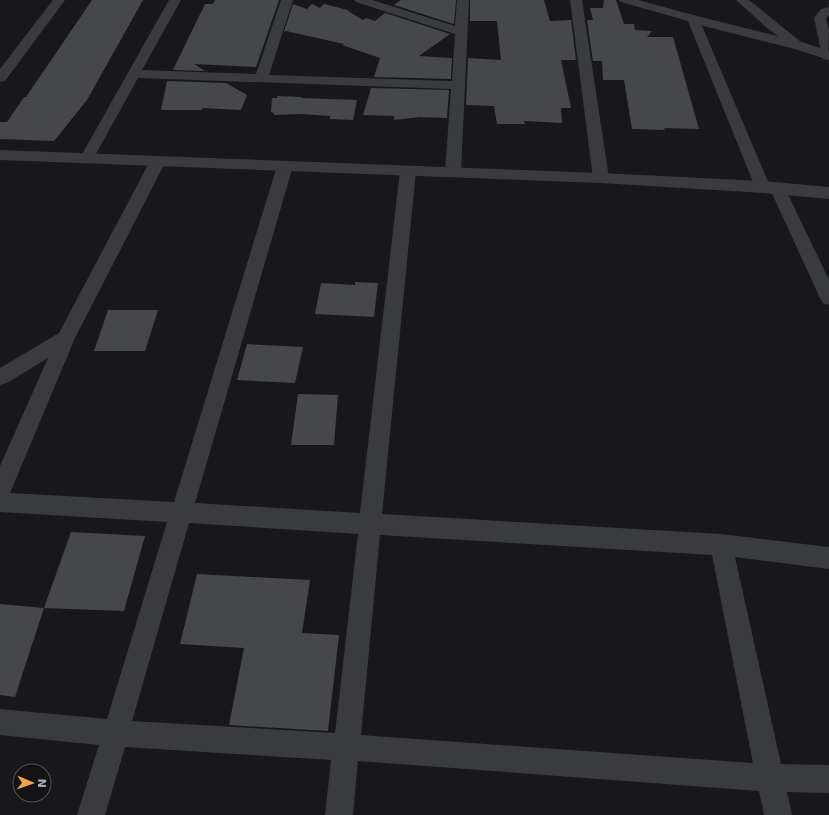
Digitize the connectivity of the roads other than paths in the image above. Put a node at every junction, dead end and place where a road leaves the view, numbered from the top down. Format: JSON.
{"nodes":[{"id":1,"x":59,"y":0,"type":"edge"},
{"id":2,"x":175,"y":0,"type":"edge"},
{"id":3,"x":287,"y":0,"type":"edge"},
{"id":4,"x":360,"y":0,"type":"edge"},
{"id":5,"x":463,"y":0,"type":"edge"},
{"id":6,"x":576,"y":0,"type":"edge"},
{"id":7,"x":625,"y":0,"type":"edge"},
{"id":8,"x":742,"y":0,"type":"edge"},
{"id":9,"x":829,"y":12,"type":"edge"},
{"id":10,"x":693,"y":19,"type":"junction"},
{"id":11,"x":461,"y":32,"type":"junction"},
{"id":12,"x":800,"y":46,"type":"junction"},
{"id":13,"x":828,"y":56,"type":"edge"},
{"id":14,"x":134,"y":74,"type":"junction"},
{"id":15,"x":0,"y":78,"type":"edge"},
{"id":16,"x":261,"y":78,"type":"junction"},
{"id":17,"x":458,"y":85,"type":"junction"},
{"id":18,"x":0,"y":155,"type":"edge"},
{"id":19,"x":88,"y":158,"type":"junction"},
{"id":20,"x":158,"y":161,"type":"junction"},
{"id":21,"x":284,"y":166,"type":"junction"},
{"id":22,"x":408,"y":171,"type":"junction"},
{"id":23,"x":453,"y":172,"type":"junction"},
{"id":24,"x":601,"y":178,"type":"junction"},
{"id":25,"x":770,"y":187,"type":"junction"},
{"id":26,"x":829,"y":192,"type":"edge"},
{"id":27,"x":829,"y":298,"type":"edge"},
{"id":28,"x":66,"y":338,"type":"junction"},
{"id":29,"x":0,"y":377,"type":"edge"},
{"id":30,"x":0,"y":491,"type":"edge"},
{"id":31,"x":0,"y":502,"type":"edge"},
{"id":32,"x":181,"y":513,"type":"junction"},
{"id":33,"x":370,"y":525,"type":"junction"},
{"id":34,"x":721,"y":545,"type":"junction"},
{"id":35,"x":829,"y":558,"type":"edge"},
{"id":36,"x":0,"y":722,"type":"edge"},
{"id":37,"x":116,"y":733,"type":"junction"},
{"id":38,"x":346,"y":747,"type":"junction"},
{"id":39,"x":770,"y":778,"type":"junction"},
{"id":40,"x":829,"y":779,"type":"edge"},
{"id":41,"x":91,"y":815,"type":"edge"},
{"id":42,"x":339,"y":815,"type":"edge"},
{"id":43,"x":778,"y":815,"type":"edge"}],
"edges":[{"from":1,"to":15,"type":"street"},
{"from":2,"to":14,"type":"street"},
{"from":3,"to":16,"type":"street"},
{"from":4,"to":11,"type":"street"},
{"from":5,"to":11,"type":"street"},
{"from":6,"to":24,"type":"street"},
{"from":7,"to":10,"type":"street"},
{"from":8,"to":12,"type":"street"},
{"from":9,"to":13,"type":"street"},
{"from":10,"to":12,"type":"street"},
{"from":10,"to":25,"type":"street"},
{"from":11,"to":17,"type":"street"},
{"from":12,"to":13,"type":"street"},
{"from":14,"to":16,"type":"street"},
{"from":14,"to":19,"type":"street"},
{"from":16,"to":17,"type":"street"},
{"from":17,"to":23,"type":"street"},
{"from":18,"to":19,"type":"street"},
{"from":19,"to":20,"type":"street"},
{"from":20,"to":21,"type":"street"},
{"from":20,"to":28,"type":"street"},
{"from":21,"to":22,"type":"street"},
{"from":21,"to":32,"type":"street"},
{"from":22,"to":23,"type":"street"},
{"from":22,"to":33,"type":"street"},
{"from":23,"to":24,"type":"street"},
{"from":24,"to":25,"type":"street"},
{"from":25,"to":26,"type":"street"},
{"from":25,"to":27,"type":"street"},
{"from":28,"to":29,"type":"street"},
{"from":28,"to":30,"type":"street"},
{"from":31,"to":32,"type":"street"},
{"from":32,"to":33,"type":"street"},
{"from":32,"to":37,"type":"street"},
{"from":33,"to":34,"type":"street"},
{"from":33,"to":38,"type":"street"},
{"from":34,"to":35,"type":"street"},
{"from":34,"to":39,"type":"street"},
{"from":36,"to":37,"type":"street"},
{"from":37,"to":38,"type":"street"},
{"from":37,"to":41,"type":"street"},
{"from":38,"to":39,"type":"street"},
{"from":38,"to":42,"type":"street"},
{"from":39,"to":40,"type":"street"},
{"from":39,"to":43,"type":"street"}]}
